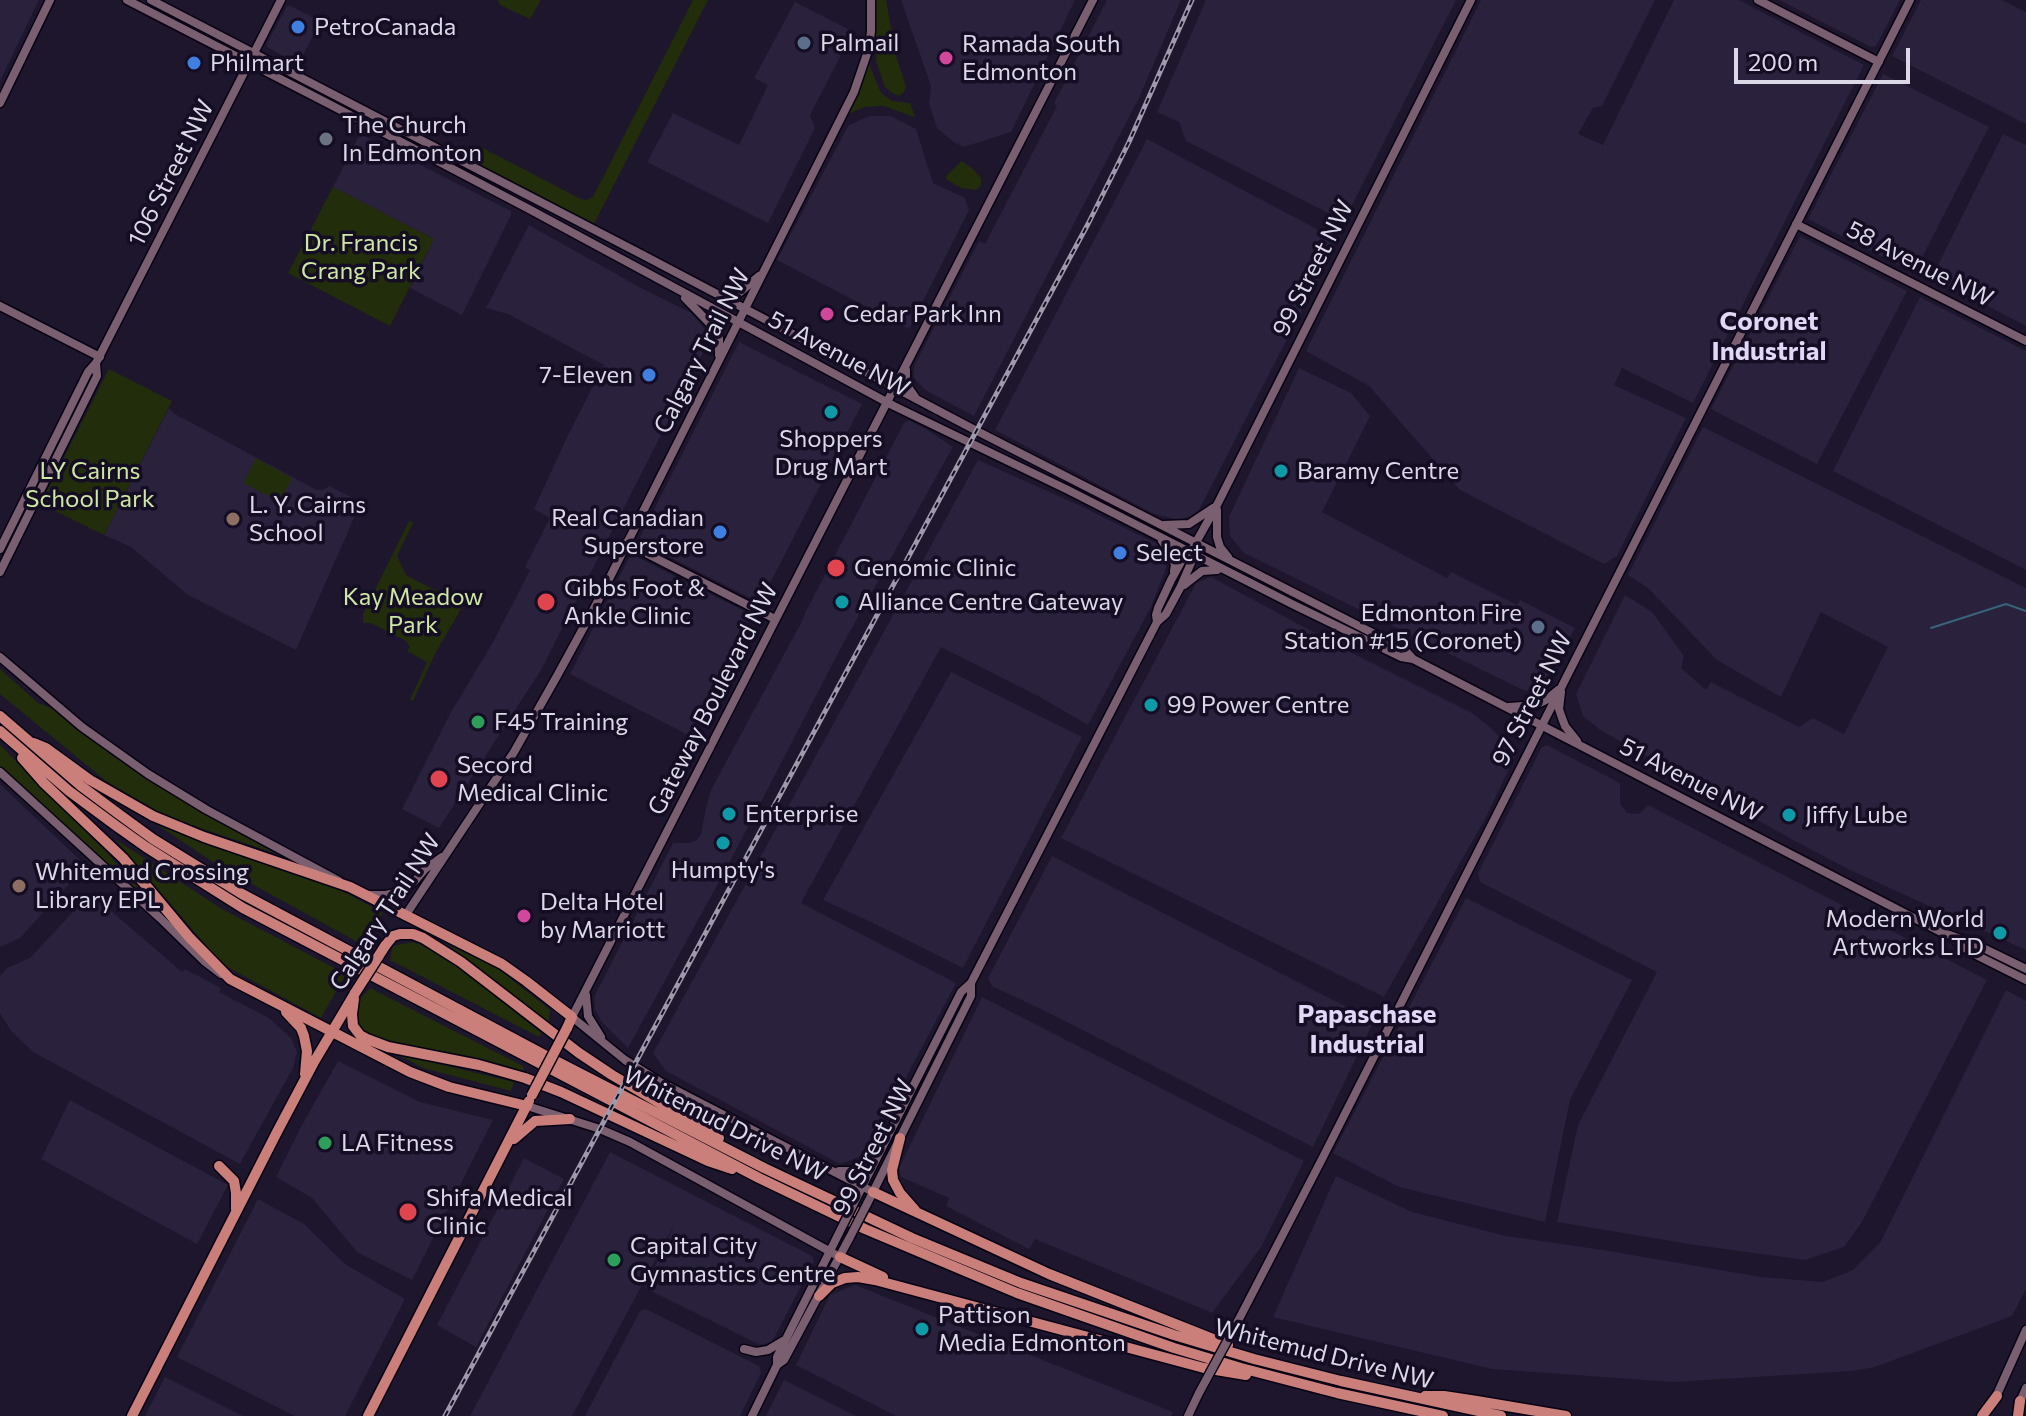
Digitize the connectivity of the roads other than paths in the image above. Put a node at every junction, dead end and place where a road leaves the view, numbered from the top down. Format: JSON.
{"nodes":[{"id":1,"x":50,"y":0,"type":"edge"},
{"id":2,"x":127,"y":0,"type":"edge"},
{"id":3,"x":151,"y":0,"type":"edge"},
{"id":4,"x":281,"y":0,"type":"edge"},
{"id":5,"x":871,"y":0,"type":"edge"},
{"id":6,"x":1093,"y":0,"type":"edge"},
{"id":7,"x":1471,"y":0,"type":"edge"},
{"id":8,"x":1758,"y":0,"type":"edge"},
{"id":9,"x":1910,"y":0,"type":"edge"},
{"id":10,"x":254,"y":52,"type":"junction"},
{"id":11,"x":249,"y":62,"type":"junction"},
{"id":12,"x":1879,"y":62,"type":"junction"},
{"id":13,"x":270,"y":73,"type":"junction"},
{"id":14,"x":239,"y":82,"type":"junction"},
{"id":15,"x":0,"y":103,"type":"edge"},
{"id":16,"x":1796,"y":224,"type":"junction"},
{"id":17,"x":763,"y":273,"type":"junction"},
{"id":18,"x":710,"y":291,"type":"junction"},
{"id":19,"x":680,"y":292,"type":"junction"},
{"id":20,"x":0,"y":306,"type":"edge"},
{"id":21,"x":745,"y":309,"type":"junction"},
{"id":22,"x":738,"y":323,"type":"junction"},
{"id":23,"x":2026,"y":341,"type":"edge"},
{"id":24,"x":98,"y":360,"type":"junction"},
{"id":25,"x":719,"y":360,"type":"junction"},
{"id":26,"x":907,"y":365,"type":"junction"},
{"id":27,"x":894,"y":388,"type":"junction"},
{"id":28,"x":888,"y":402,"type":"junction"},
{"id":29,"x":930,"y":406,"type":"junction"},
{"id":30,"x":904,"y":411,"type":"junction"},
{"id":31,"x":1217,"y":505,"type":"junction"},
{"id":32,"x":1159,"y":525,"type":"junction"},
{"id":33,"x":1159,"y":538,"type":"junction"},
{"id":34,"x":626,"y":543,"type":"junction"},
{"id":35,"x":1196,"y":543,"type":"junction"},
{"id":36,"x":0,"y":549,"type":"edge"},
{"id":37,"x":1190,"y":553,"type":"junction"},
{"id":38,"x":1237,"y":564,"type":"junction"},
{"id":39,"x":1225,"y":571,"type":"junction"},
{"id":40,"x":0,"y":572,"type":"edge"},
{"id":41,"x":1171,"y":580,"type":"junction"},
{"id":42,"x":1180,"y":588,"type":"junction"},
{"id":43,"x":775,"y":619,"type":"junction"},
{"id":44,"x":1157,"y":622,"type":"junction"},
{"id":45,"x":0,"y":649,"type":"edge"},
{"id":46,"x":0,"y":657,"type":"edge"},
{"id":47,"x":1413,"y":659,"type":"junction"},
{"id":48,"x":21,"y":676,"type":"junction"},
{"id":49,"x":1561,"y":687,"type":"junction"},
{"id":50,"x":1506,"y":707,"type":"junction"},
{"id":51,"x":0,"y":716,"type":"edge"},
{"id":52,"x":1542,"y":725,"type":"junction"},
{"id":53,"x":0,"y":732,"type":"edge"},
{"id":54,"x":25,"y":739,"type":"junction"},
{"id":55,"x":1580,"y":745,"type":"junction"},
{"id":56,"x":0,"y":772,"type":"edge"},
{"id":57,"x":446,"y":854,"type":"junction"},
{"id":58,"x":350,"y":887,"type":"junction"},
{"id":59,"x":366,"y":895,"type":"junction"},
{"id":60,"x":405,"y":916,"type":"junction"},
{"id":61,"x":1950,"y":936,"type":"junction"},
{"id":62,"x":385,"y":946,"type":"junction"},
{"id":63,"x":2026,"y":969,"type":"edge"},
{"id":64,"x":230,"y":979,"type":"junction"},
{"id":65,"x":2026,"y":980,"type":"edge"},
{"id":66,"x":971,"y":983,"type":"junction"},
{"id":67,"x":586,"y":989,"type":"junction"},
{"id":68,"x":355,"y":993,"type":"junction"},
{"id":69,"x":283,"y":1008,"type":"junction"},
{"id":70,"x":572,"y":1017,"type":"junction"},
{"id":71,"x":332,"y":1032,"type":"junction"},
{"id":72,"x":625,"y":1060,"type":"junction"},
{"id":73,"x":304,"y":1080,"type":"junction"},
{"id":74,"x":527,"y":1106,"type":"junction"},
{"id":75,"x":570,"y":1119,"type":"junction"},
{"id":76,"x":900,"y":1138,"type":"junction"},
{"id":77,"x":506,"y":1146,"type":"junction"},
{"id":78,"x":879,"y":1154,"type":"junction"},
{"id":79,"x":219,"y":1166,"type":"dead end"},
{"id":80,"x":830,"y":1170,"type":"junction"},
{"id":81,"x":762,"y":1173,"type":"junction"},
{"id":82,"x":868,"y":1189,"type":"junction"},
{"id":83,"x":236,"y":1213,"type":"junction"},
{"id":84,"x":920,"y":1215,"type":"junction"},
{"id":85,"x":835,"y":1254,"type":"junction"},
{"id":86,"x":931,"y":1294,"type":"junction"},
{"id":87,"x":819,"y":1296,"type":"junction"},
{"id":88,"x":2026,"y":1330,"type":"edge"},
{"id":89,"x":786,"y":1338,"type":"junction"},
{"id":90,"x":744,"y":1349,"type":"dead end"},
{"id":91,"x":1254,"y":1359,"type":"junction"},
{"id":92,"x":777,"y":1365,"type":"junction"},
{"id":93,"x":1283,"y":1379,"type":"junction"},
{"id":94,"x":2026,"y":1388,"type":"edge"},
{"id":95,"x":1997,"y":1396,"type":"junction"},
{"id":96,"x":1407,"y":1397,"type":"junction"},
{"id":97,"x":2020,"y":1401,"type":"joint"},
{"id":98,"x":132,"y":1416,"type":"edge"},
{"id":99,"x":368,"y":1416,"type":"edge"},
{"id":100,"x":752,"y":1416,"type":"edge"},
{"id":101,"x":1188,"y":1416,"type":"edge"},
{"id":102,"x":1443,"y":1416,"type":"edge"},
{"id":103,"x":1501,"y":1416,"type":"edge"},
{"id":104,"x":1566,"y":1416,"type":"edge"},
{"id":105,"x":1982,"y":1416,"type":"edge"},
{"id":106,"x":1988,"y":1416,"type":"edge"},
{"id":107,"x":2016,"y":1416,"type":"edge"}],
"edges":[{"from":1,"to":15,"type":"main road"},
{"from":2,"to":11,"type":"main road","name":"51 Avenue NW"},
{"from":3,"to":10,"type":"main road","name":"51 Avenue NW"},
{"from":4,"to":10,"type":"main road","name":"106 Street NW"},
{"from":5,"to":17,"type":"main road","name":"Calgary Trail NW"},
{"from":6,"to":26,"type":"main road","name":"Gateway Boulevard NW"},
{"from":7,"to":31,"type":"main road","name":"99 Street NW"},
{"from":8,"to":12,"type":"main road"},
{"from":9,"to":12,"type":"main road","name":"97 Street NW"},
{"from":10,"to":11,"type":"main road","name":"106 Street NW"},
{"from":10,"to":18,"type":"main road","name":"51 Avenue NW"},
{"from":11,"to":13,"type":"main road","name":"51 Avenue NW"},
{"from":11,"to":14,"type":"main road","name":"106 Street NW"},
{"from":12,"to":16,"type":"main road","name":"97 Street NW"},
{"from":13,"to":14,"type":"main road"},
{"from":13,"to":19,"type":"main road","name":"51 Avenue NW"},
{"from":14,"to":24,"type":"main road","name":"106 Street NW"},
{"from":16,"to":23,"type":"main road","name":"58 Avenue NW"},
{"from":16,"to":49,"type":"main road","name":"97 Street NW"},
{"from":17,"to":18,"type":"main road"},
{"from":17,"to":21,"type":"main road","name":"Calgary Trail NW"},
{"from":18,"to":21,"type":"main road","name":"51 Avenue NW"},
{"from":19,"to":22,"type":"main road","name":"51 Avenue NW"},
{"from":19,"to":25,"type":"main road"},
{"from":20,"to":24,"type":"main road"},
{"from":21,"to":22,"type":"main road","name":"Calgary Trail NW"},
{"from":21,"to":27,"type":"main road","name":"51 Avenue NW"},
{"from":22,"to":25,"type":"main road","name":"Calgary Trail NW"},
{"from":22,"to":28,"type":"main road","name":"51 Avenue NW"},
{"from":24,"to":36,"type":"main road","name":"106 Street NW"},
{"from":24,"to":40,"type":"main road","name":"106 Street NW"},
{"from":25,"to":34,"type":"main road","name":"Calgary Trail NW"},
{"from":26,"to":27,"type":"main road","name":"Gateway Boulevard NW"},
{"from":26,"to":29,"type":"main road"},
{"from":27,"to":28,"type":"main road","name":"Gateway Boulevard NW"},
{"from":27,"to":29,"type":"main road","name":"51 Avenue NW"},
{"from":28,"to":30,"type":"main road","name":"51 Avenue NW"},
{"from":28,"to":43,"type":"main road","name":"Gateway Boulevard NW"},
{"from":29,"to":30,"type":"main road"},
{"from":29,"to":32,"type":"main road","name":"51 Avenue NW"},
{"from":30,"to":33,"type":"main road","name":"51 Avenue NW"},
{"from":31,"to":32,"type":"main road"},
{"from":31,"to":35,"type":"main road","name":"99 Street NW"},
{"from":31,"to":38,"type":"main road"},
{"from":32,"to":35,"type":"main road","name":"51 Avenue NW"},
{"from":33,"to":37,"type":"main road","name":"51 Avenue NW"},
{"from":33,"to":41,"type":"main road"},
{"from":34,"to":43,"type":"main road"},
{"from":34,"to":57,"type":"main road","name":"Calgary Trail NW"},
{"from":35,"to":37,"type":"main road","name":"99 Street NW"},
{"from":35,"to":38,"type":"main road","name":"51 Avenue NW"},
{"from":37,"to":39,"type":"main road","name":"51 Avenue NW"},
{"from":37,"to":41,"type":"main road","name":"99 Street NW"},
{"from":37,"to":42,"type":"main road","name":"99 Street NW"},
{"from":38,"to":47,"type":"main road","name":"51 Avenue NW"},
{"from":39,"to":42,"type":"main road"},
{"from":39,"to":47,"type":"main road","name":"51 Avenue NW"},
{"from":41,"to":44,"type":"main road","name":"99 Street NW"},
{"from":42,"to":44,"type":"main road","name":"99 Street NW"},
{"from":43,"to":67,"type":"main road","name":"Gateway Boulevard NW"},
{"from":44,"to":66,"type":"main road","name":"99 Street NW"},
{"from":45,"to":48,"type":"main road"},
{"from":46,"to":48,"type":"main road"},
{"from":47,"to":50,"type":"main road","name":"51 Avenue NW"},
{"from":48,"to":58,"type":"main road"},
{"from":49,"to":50,"type":"main road"},
{"from":49,"to":52,"type":"main road","name":"97 Street NW"},
{"from":49,"to":55,"type":"main road"},
{"from":50,"to":52,"type":"main road","name":"51 Avenue NW"},
{"from":51,"to":54,"type":"highway","name":"Whitemud Drive NW"},
{"from":52,"to":55,"type":"main road","name":"51 Avenue NW"},
{"from":52,"to":101,"type":"main road","name":"97 Street NW","bridge":true},
{"from":53,"to":64,"type":"highway"},
{"from":53,"to":81,"type":"highway","name":"Whitemud Drive NW"},
{"from":54,"to":58,"type":"highway"},
{"from":54,"to":81,"type":"highway","name":"Whitemud Drive NW"},
{"from":55,"to":61,"type":"main road","name":"51 Avenue NW"},
{"from":56,"to":64,"type":"main road"},
{"from":57,"to":59,"type":"main road"},
{"from":57,"to":60,"type":"main road","name":"Calgary Trail NW"},
{"from":58,"to":59,"type":"highway"},
{"from":59,"to":60,"type":"highway"},
{"from":60,"to":62,"type":"highway","name":"Calgary Trail NW"},
{"from":60,"to":70,"type":"highway"},
{"from":61,"to":63,"type":"main road","name":"51 Avenue NW"},
{"from":61,"to":65,"type":"main road","name":"51 Avenue NW"},
{"from":62,"to":68,"type":"highway","name":"Calgary Trail NW","bridge":true},
{"from":62,"to":81,"type":"highway"},
{"from":64,"to":69,"type":"highway"},
{"from":66,"to":76,"type":"main road","name":"99 Street NW"},
{"from":66,"to":78,"type":"main road","name":"99 Street NW"},
{"from":67,"to":70,"type":"main road","name":"Gateway Boulevard NW"},
{"from":67,"to":72,"type":"main road"},
{"from":68,"to":71,"type":"highway","name":"Calgary Trail NW"},
{"from":68,"to":81,"type":"highway"},
{"from":69,"to":71,"type":"highway"},
{"from":69,"to":73,"type":"highway"},
{"from":70,"to":72,"type":"main road"},
{"from":70,"to":74,"type":"highway","name":"Gateway Boulevard NW","bridge":true},
{"from":71,"to":73,"type":"highway","name":"Calgary Trail NW"},
{"from":71,"to":74,"type":"highway"},
{"from":72,"to":80,"type":"main road"},
{"from":73,"to":83,"type":"highway","name":"Calgary Trail NW"},
{"from":74,"to":75,"type":"main road"},
{"from":74,"to":77,"type":"highway","name":"Gateway Boulevard NW"},
{"from":75,"to":77,"type":"highway"},
{"from":75,"to":85,"type":"main road"},
{"from":76,"to":82,"type":"main road","name":"99 Street NW"},
{"from":76,"to":84,"type":"highway"},
{"from":77,"to":99,"type":"highway","name":"Gateway Boulevard NW"},
{"from":78,"to":80,"type":"main road"},
{"from":78,"to":82,"type":"main road","name":"99 Street NW"},
{"from":79,"to":83,"type":"highway"},
{"from":80,"to":82,"type":"main road"},
{"from":81,"to":91,"type":"highway","name":"Whitemud Drive NW"},
{"from":81,"to":93,"type":"highway","name":"Whitemud Drive NW"},
{"from":82,"to":84,"type":"highway"},
{"from":82,"to":85,"type":"main road","name":"99 Street NW","bridge":true},
{"from":82,"to":85,"type":"main road","name":"99 Street NW","bridge":true},
{"from":83,"to":98,"type":"highway","name":"Calgary Trail NW"},
{"from":84,"to":91,"type":"highway"},
{"from":85,"to":86,"type":"highway"},
{"from":85,"to":87,"type":"main road","name":"99 Street NW"},
{"from":85,"to":89,"type":"main road","name":"99 Street NW"},
{"from":86,"to":87,"type":"highway"},
{"from":86,"to":93,"type":"highway"},
{"from":87,"to":92,"type":"main road","name":"99 Street NW"},
{"from":88,"to":95,"type":"main road"},
{"from":89,"to":90,"type":"main road"},
{"from":89,"to":92,"type":"main road","name":"99 Street NW"},
{"from":91,"to":96,"type":"highway","name":"Whitemud Drive NW"},
{"from":92,"to":100,"type":"main road","name":"99 Street NW"},
{"from":93,"to":102,"type":"highway","name":"Whitemud Drive NW"},
{"from":94,"to":97,"type":"main road"},
{"from":95,"to":105,"type":"highway"},
{"from":95,"to":106,"type":"main road"},
{"from":96,"to":103,"type":"highway","name":"Whitemud Drive NW"},
{"from":96,"to":104,"type":"highway"},
{"from":97,"to":107,"type":"highway"}]}
